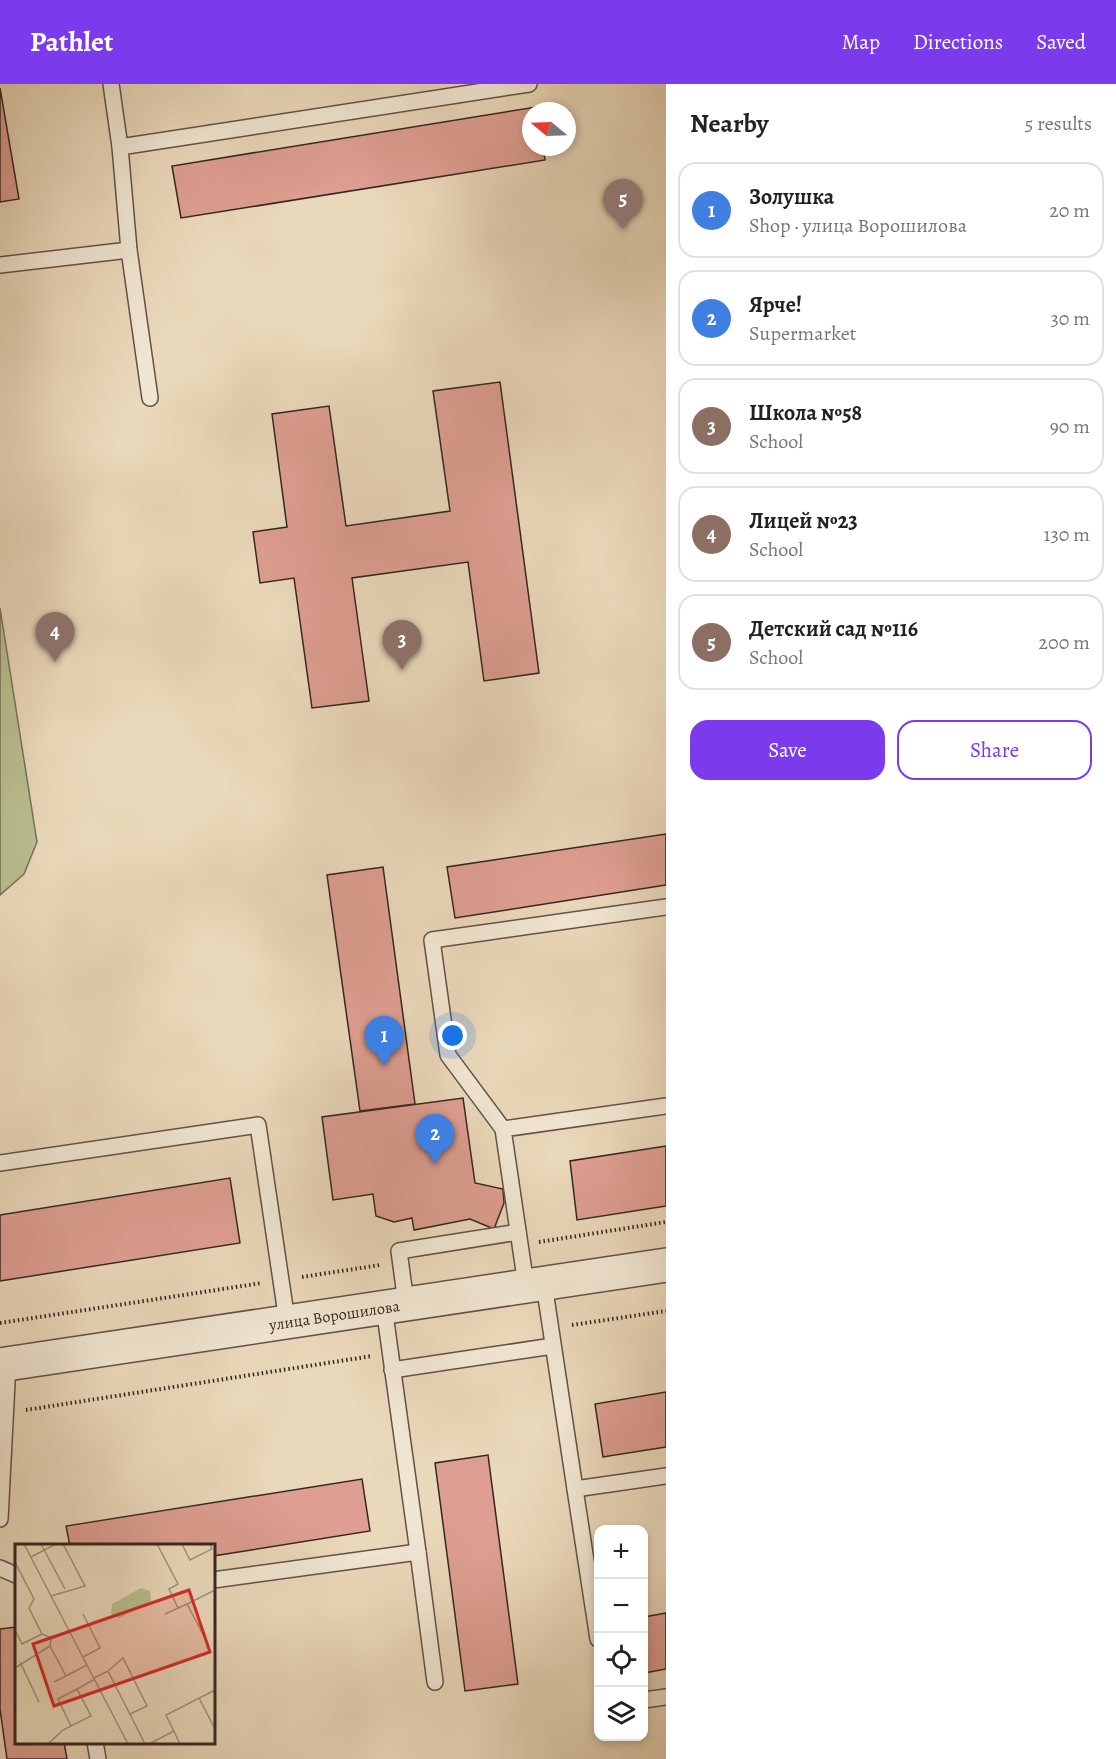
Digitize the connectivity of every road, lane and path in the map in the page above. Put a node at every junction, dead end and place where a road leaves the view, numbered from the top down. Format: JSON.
{"nodes":[{"id":1,"x":111,"y":84,"type":"edge"},
{"id":2,"x":529,"y":84,"type":"edge"},
{"id":3,"x":120,"y":147,"type":"junction"},
{"id":4,"x":129,"y":250,"type":"junction"},
{"id":5,"x":0,"y":265,"type":"edge"},
{"id":6,"x":150,"y":398,"type":"dead end"},
{"id":7,"x":666,"y":907,"type":"edge"},
{"id":8,"x":666,"y":1106,"type":"edge"},
{"id":9,"x":503,"y":1129,"type":"junction"},
{"id":10,"x":0,"y":1163,"type":"edge"},
{"id":11,"x":666,"y":1222,"type":"edge"},
{"id":12,"x":519,"y":1238,"type":"junction"},
{"id":13,"x":400,"y":1262,"type":"junction"},
{"id":14,"x":666,"y":1265,"type":"edge"},
{"id":15,"x":281,"y":1280,"type":"junction"},
{"id":16,"x":535,"y":1284,"type":"junction"},
{"id":17,"x":395,"y":1305,"type":"junction"},
{"id":18,"x":666,"y":1311,"type":"edge"},
{"id":19,"x":287,"y":1321,"type":"junction"},
{"id":20,"x":0,"y":1323,"type":"edge"},
{"id":21,"x":551,"y":1329,"type":"junction"},
{"id":22,"x":553,"y":1346,"type":"junction"},
{"id":23,"x":390,"y":1354,"type":"junction"},
{"id":24,"x":4,"y":1364,"type":"edge"},
{"id":25,"x":392,"y":1370,"type":"junction"},
{"id":26,"x":5,"y":1414,"type":"junction"},
{"id":27,"x":666,"y":1476,"type":"edge"},
{"id":28,"x":575,"y":1489,"type":"junction"},
{"id":29,"x":0,"y":1519,"type":"edge"},
{"id":30,"x":418,"y":1552,"type":"junction"},
{"id":31,"x":0,"y":1568,"type":"edge"},
{"id":32,"x":15,"y":1575,"type":"edge"},
{"id":33,"x":214,"y":1580,"type":"edge"},
{"id":34,"x":597,"y":1633,"type":"edge"},
{"id":35,"x":435,"y":1682,"type":"dead end"},
{"id":36,"x":666,"y":1697,"type":"edge"},
{"id":37,"x":648,"y":1699,"type":"edge"},
{"id":38,"x":95,"y":1744,"type":"edge"},
{"id":39,"x":98,"y":1759,"type":"edge"}],
"edges":[{"from":1,"to":3,"type":"lane"},
{"from":2,"to":3,"type":"lane"},
{"from":3,"to":4,"type":"lane"},
{"from":4,"to":5,"type":"lane"},
{"from":4,"to":6,"type":"lane"},
{"from":7,"to":9,"type":"lane"},
{"from":8,"to":9,"type":"lane"},
{"from":9,"to":12,"type":"lane"},
{"from":10,"to":15,"type":"lane"},
{"from":11,"to":12,"type":"path"},
{"from":12,"to":13,"type":"lane"},
{"from":12,"to":16,"type":"lane"},
{"from":13,"to":15,"type":"path"},
{"from":13,"to":17,"type":"lane"},
{"from":14,"to":16,"type":"street","name":"улица Ворошилова"},
{"from":15,"to":19,"type":"lane"},
{"from":15,"to":20,"type":"path"},
{"from":16,"to":17,"type":"street","name":"улица Ворошилова"},
{"from":16,"to":21,"type":"lane"},
{"from":17,"to":19,"type":"street","name":"улица Ворошилова"},
{"from":17,"to":23,"type":"lane"},
{"from":18,"to":21,"type":"path"},
{"from":19,"to":24,"type":"street","name":"улица Ворошилова"},
{"from":21,"to":22,"type":"lane"},
{"from":22,"to":25,"type":"lane"},
{"from":22,"to":28,"type":"lane"},
{"from":23,"to":25,"type":"lane"},
{"from":23,"to":26,"type":"path"},
{"from":24,"to":26,"type":"lane"},
{"from":25,"to":30,"type":"lane"},
{"from":26,"to":29,"type":"lane"},
{"from":27,"to":28,"type":"lane"},
{"from":28,"to":34,"type":"lane"},
{"from":30,"to":33,"type":"lane"},
{"from":30,"to":35,"type":"lane"},
{"from":31,"to":32,"type":"lane"},
{"from":36,"to":37,"type":"lane"},
{"from":38,"to":39,"type":"lane"}]}
